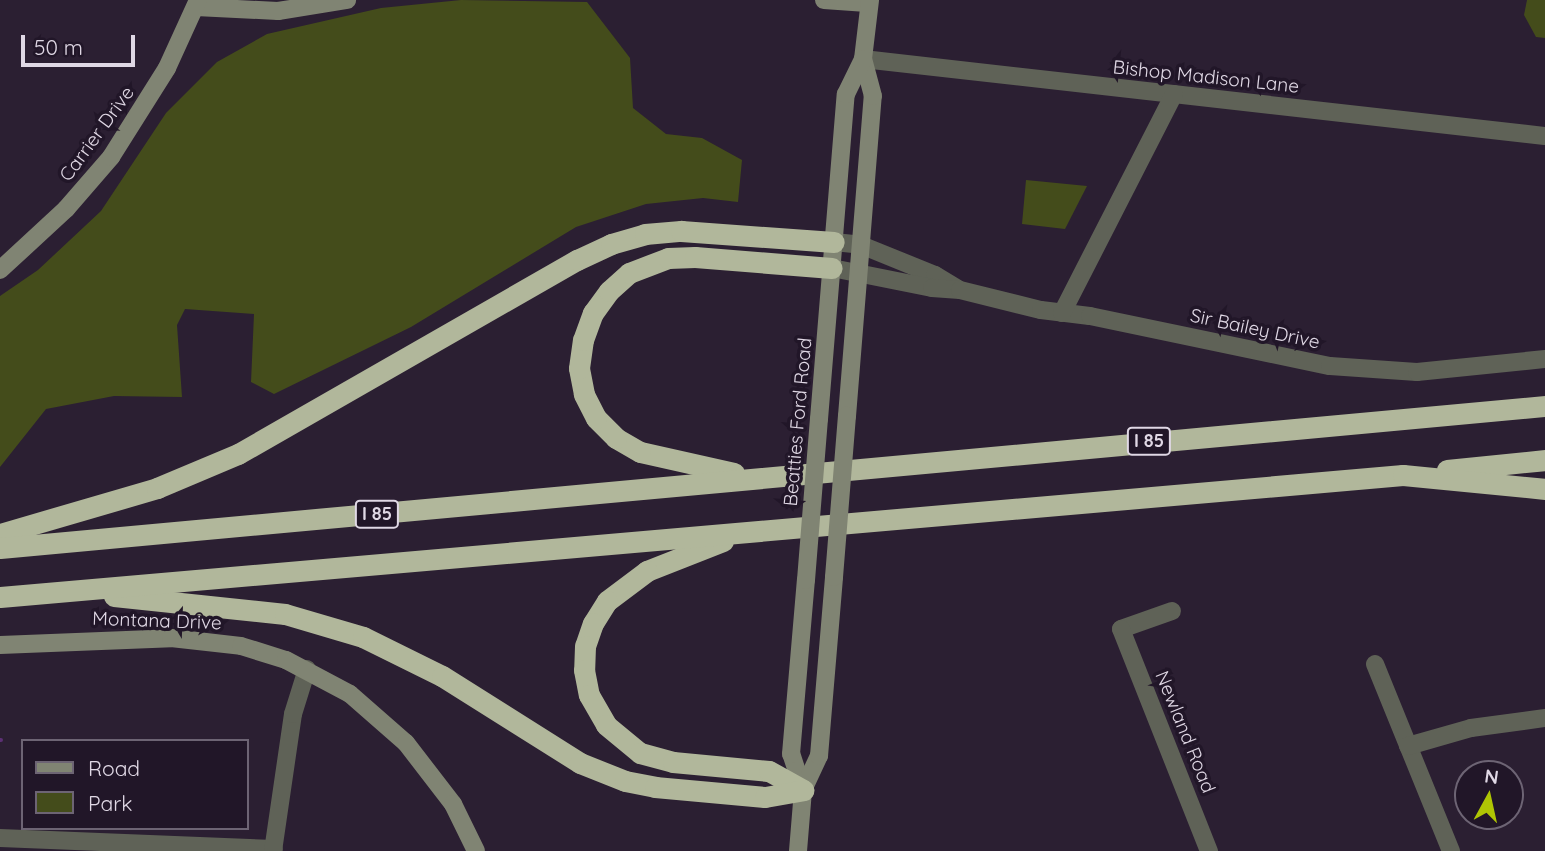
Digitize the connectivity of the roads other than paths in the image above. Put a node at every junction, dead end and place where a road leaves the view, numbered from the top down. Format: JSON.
{"nodes":[{"id":1,"x":346,"y":0,"type":"edge"},
{"id":2,"x":824,"y":0,"type":"edge"},
{"id":3,"x":867,"y":1,"type":"edge"},
{"id":4,"x":197,"y":4,"type":"edge"},
{"id":5,"x":863,"y":59,"type":"junction"},
{"id":6,"x":1174,"y":94,"type":"junction"},
{"id":7,"x":1545,"y":136,"type":"edge"},
{"id":8,"x":834,"y":242,"type":"junction"},
{"id":9,"x":861,"y":245,"type":"junction"},
{"id":10,"x":831,"y":268,"type":"junction"},
{"id":11,"x":0,"y":270,"type":"edge"},
{"id":12,"x":859,"y":272,"type":"junction"},
{"id":13,"x":960,"y":290,"type":"junction"},
{"id":14,"x":1062,"y":313,"type":"junction"},
{"id":15,"x":1545,"y":359,"type":"edge"},
{"id":16,"x":1545,"y":406,"type":"edge"},
{"id":17,"x":1545,"y":460,"type":"edge"},
{"id":18,"x":1403,"y":475,"type":"junction"},
{"id":19,"x":754,"y":476,"type":"junction"},
{"id":20,"x":1545,"y":489,"type":"edge"},
{"id":21,"x":0,"y":534,"type":"edge"},
{"id":22,"x":741,"y":534,"type":"junction"},
{"id":23,"x":0,"y":548,"type":"edge"},
{"id":24,"x":59,"y":591,"type":"junction"},
{"id":25,"x":0,"y":597,"type":"edge"},
{"id":26,"x":1172,"y":611,"type":"dead end"},
{"id":27,"x":0,"y":645,"type":"edge"},
{"id":28,"x":1375,"y":664,"type":"dead end"},
{"id":29,"x":307,"y":669,"type":"junction"},
{"id":30,"x":1545,"y":718,"type":"edge"},
{"id":31,"x":1408,"y":746,"type":"junction"},
{"id":32,"x":803,"y":790,"type":"junction"},
{"id":33,"x":0,"y":838,"type":"edge"},
{"id":34,"x":273,"y":850,"type":"edge"},
{"id":35,"x":476,"y":851,"type":"edge"},
{"id":36,"x":798,"y":851,"type":"edge"},
{"id":37,"x":1209,"y":851,"type":"edge"},
{"id":38,"x":1451,"y":851,"type":"edge"}],
"edges":[{"from":1,"to":4,"type":"main road"},
{"from":2,"to":3,"type":"main road"},
{"from":3,"to":5,"type":"main road","name":"Beatties Ford Road"},
{"from":4,"to":11,"type":"main road","name":"Carrier Drive"},
{"from":5,"to":6,"type":"street","name":"Bishop Madison Lane"},
{"from":5,"to":8,"type":"main road","name":"Beatties Ford Road"},
{"from":5,"to":9,"type":"main road","name":"Beatties Ford Road"},
{"from":6,"to":7,"type":"street","name":"Bishop Madison Lane"},
{"from":6,"to":14,"type":"street"},
{"from":8,"to":9,"type":"street","name":"Sir Bailey Drive"},
{"from":8,"to":10,"type":"main road","name":"Beatties Ford Road"},
{"from":8,"to":21,"type":"highway"},
{"from":9,"to":12,"type":"main road","name":"Beatties Ford Road"},
{"from":9,"to":13,"type":"street","name":"Sir Bailey Drive"},
{"from":10,"to":12,"type":"street","name":"Sir Bailey Drive"},
{"from":10,"to":19,"type":"highway"},
{"from":10,"to":32,"type":"main road","name":"Beatties Ford Road","bridge":true},
{"from":12,"to":13,"type":"street","name":"Sir Bailey Drive"},
{"from":12,"to":32,"type":"main road","name":"Beatties Ford Road","bridge":true},
{"from":13,"to":14,"type":"street","name":"Sir Bailey Drive"},
{"from":14,"to":15,"type":"street","name":"Sir Bailey Drive"},
{"from":16,"to":19,"type":"highway","number":"I 85"},
{"from":17,"to":18,"type":"highway"},
{"from":18,"to":20,"type":"highway"},
{"from":18,"to":22,"type":"highway"},
{"from":19,"to":23,"type":"highway","number":"I 85"},
{"from":22,"to":24,"type":"highway"},
{"from":22,"to":32,"type":"highway"},
{"from":24,"to":25,"type":"highway"},
{"from":24,"to":32,"type":"highway"},
{"from":26,"to":37,"type":"street","name":"Newland Road"},
{"from":27,"to":29,"type":"main road","name":"Montana Drive"},
{"from":28,"to":31,"type":"street"},
{"from":29,"to":34,"type":"street"},
{"from":29,"to":35,"type":"main road","name":"Montana Drive"},
{"from":30,"to":31,"type":"street"},
{"from":31,"to":38,"type":"street"},
{"from":32,"to":36,"type":"main road","name":"Beatties Ford Road"},
{"from":33,"to":34,"type":"street"}]}
